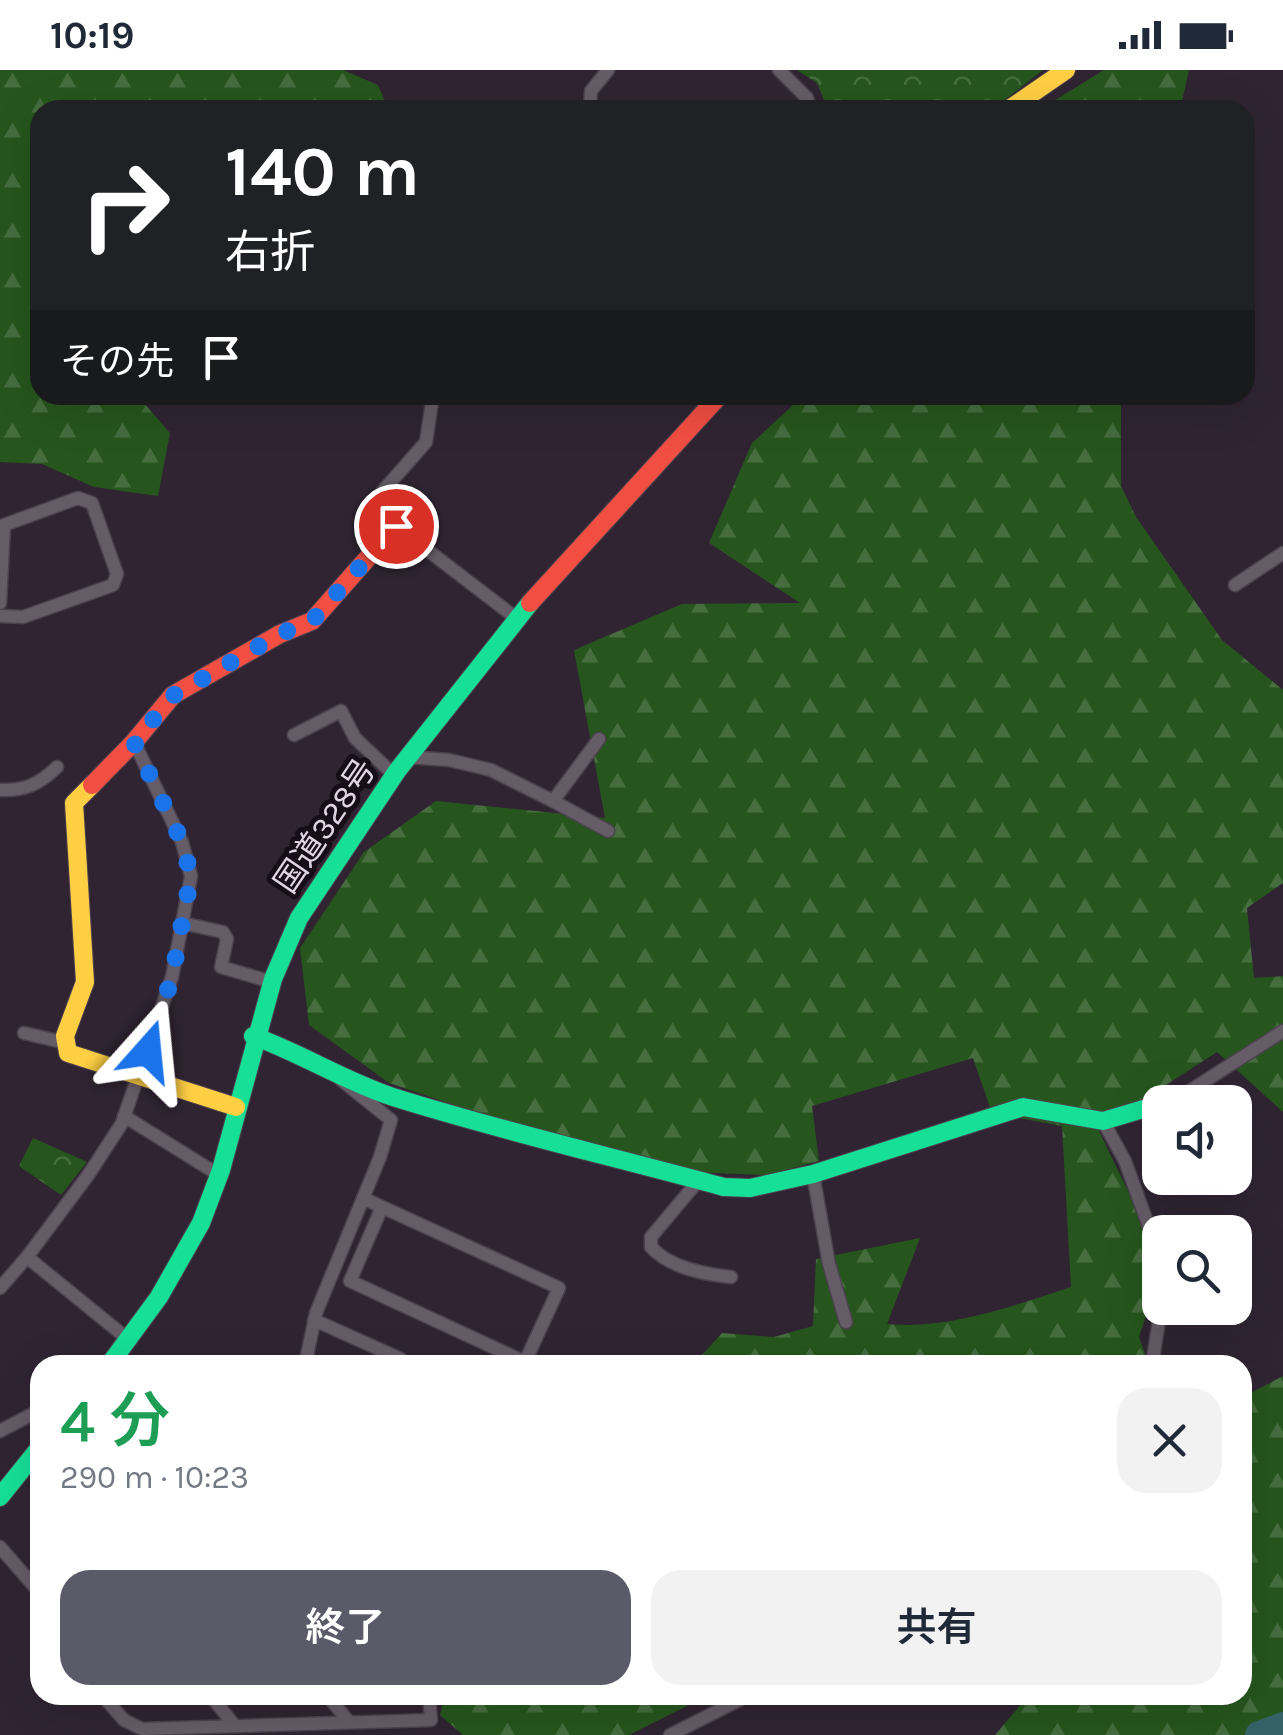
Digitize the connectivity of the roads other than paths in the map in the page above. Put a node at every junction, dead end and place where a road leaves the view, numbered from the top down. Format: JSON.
{"nodes":[{"id":1,"x":608,"y":70,"type":"edge"},
{"id":2,"x":779,"y":70,"type":"edge"},
{"id":3,"x":1066,"y":70,"type":"edge"},
{"id":4,"x":591,"y":100,"type":"edge"},
{"id":5,"x":808,"y":100,"type":"edge"},
{"id":6,"x":1022,"y":100,"type":"edge"},
{"id":7,"x":432,"y":405,"type":"edge"},
{"id":8,"x":710,"y":405,"type":"edge"},
{"id":9,"x":396,"y":526,"type":"junction"},
{"id":10,"x":1283,"y":553,"type":"edge"},
{"id":11,"x":1234,"y":585,"type":"dead end"},
{"id":12,"x":0,"y":603,"type":"edge"},
{"id":13,"x":0,"y":616,"type":"edge"},
{"id":14,"x":516,"y":618,"type":"junction"},
{"id":15,"x":294,"y":734,"type":"dead end"},
{"id":16,"x":599,"y":740,"type":"dead end"},
{"id":17,"x":134,"y":742,"type":"junction"},
{"id":18,"x":407,"y":757,"type":"junction"},
{"id":19,"x":58,"y":767,"type":"dead end"},
{"id":20,"x":394,"y":775,"type":"junction"},
{"id":21,"x":0,"y":790,"type":"edge"},
{"id":22,"x":553,"y":801,"type":"junction"},
{"id":23,"x":608,"y":831,"type":"dead end"},
{"id":24,"x":182,"y":923,"type":"junction"},
{"id":25,"x":272,"y":982,"type":"junction"},
{"id":26,"x":1283,"y":1031,"type":"edge"},
{"id":27,"x":24,"y":1032,"type":"dead end"},
{"id":28,"x":253,"y":1036,"type":"junction"},
{"id":29,"x":66,"y":1043,"type":"junction"},
{"id":30,"x":335,"y":1073,"type":"junction"},
{"id":31,"x":140,"y":1076,"type":"junction"},
{"id":32,"x":1200,"y":1085,"type":"edge"},
{"id":33,"x":236,"y":1107,"type":"junction"},
{"id":34,"x":1142,"y":1109,"type":"edge"},
{"id":35,"x":124,"y":1116,"type":"junction"},
{"id":36,"x":1103,"y":1121,"type":"junction"},
{"id":37,"x":813,"y":1174,"type":"junction"},
{"id":38,"x":219,"y":1175,"type":"junction"},
{"id":39,"x":698,"y":1181,"type":"junction"},
{"id":40,"x":363,"y":1198,"type":"junction"},
{"id":41,"x":382,"y":1207,"type":"junction"},
{"id":42,"x":1145,"y":1215,"type":"edge"},
{"id":43,"x":27,"y":1257,"type":"junction"},
{"id":44,"x":731,"y":1278,"type":"dead end"},
{"id":45,"x":0,"y":1288,"type":"edge"},
{"id":46,"x":314,"y":1320,"type":"junction"},
{"id":47,"x":846,"y":1322,"type":"dead end"},
{"id":48,"x":1158,"y":1325,"type":"edge"},
{"id":49,"x":129,"y":1340,"type":"junction"},
{"id":50,"x":117,"y":1355,"type":"edge"},
{"id":51,"x":307,"y":1355,"type":"edge"},
{"id":52,"x":394,"y":1355,"type":"edge"},
{"id":53,"x":509,"y":1355,"type":"edge"},
{"id":54,"x":527,"y":1355,"type":"edge"},
{"id":55,"x":1153,"y":1355,"type":"edge"},
{"id":56,"x":30,"y":1415,"type":"edge"},
{"id":57,"x":0,"y":1431,"type":"edge"},
{"id":58,"x":30,"y":1459,"type":"edge"},
{"id":59,"x":0,"y":1496,"type":"edge"},
{"id":60,"x":0,"y":1546,"type":"edge"},
{"id":61,"x":30,"y":1581,"type":"edge"},
{"id":62,"x":111,"y":1705,"type":"edge"},
{"id":63,"x":218,"y":1705,"type":"edge"},
{"id":64,"x":335,"y":1705,"type":"edge"},
{"id":65,"x":430,"y":1705,"type":"edge"},
{"id":66,"x":729,"y":1705,"type":"edge"},
{"id":67,"x":349,"y":1722,"type":"junction"},
{"id":68,"x":235,"y":1726,"type":"junction"},
{"id":69,"x":670,"y":1735,"type":"edge"}],
"edges":[{"from":1,"to":4,"type":"street"},
{"from":2,"to":5,"type":"street"},
{"from":3,"to":6,"type":"main road"},
{"from":7,"to":9,"type":"street"},
{"from":8,"to":14,"type":"main road","name":"国道328号"},
{"from":9,"to":14,"type":"street"},
{"from":9,"to":17,"type":"main road"},
{"from":10,"to":11,"type":"street"},
{"from":12,"to":13,"type":"street"},
{"from":14,"to":18,"type":"main road","name":"国道328号"},
{"from":15,"to":20,"type":"street"},
{"from":16,"to":22,"type":"street"},
{"from":17,"to":24,"type":"street"},
{"from":17,"to":29,"type":"main road"},
{"from":18,"to":20,"type":"main road","name":"国道328号"},
{"from":18,"to":22,"type":"street"},
{"from":19,"to":21,"type":"street"},
{"from":20,"to":25,"type":"main road","name":"国道328号"},
{"from":22,"to":23,"type":"street"},
{"from":24,"to":25,"type":"street"},
{"from":24,"to":31,"type":"street"},
{"from":25,"to":28,"type":"main road","name":"国道328号"},
{"from":26,"to":32,"type":"street"},
{"from":27,"to":29,"type":"street"},
{"from":28,"to":30,"type":"main road"},
{"from":28,"to":33,"type":"main road","name":"国道328号"},
{"from":29,"to":31,"type":"main road"},
{"from":30,"to":39,"type":"main road"},
{"from":30,"to":40,"type":"street"},
{"from":31,"to":33,"type":"main road"},
{"from":31,"to":35,"type":"street"},
{"from":33,"to":38,"type":"main road","name":"国道328号"},
{"from":34,"to":36,"type":"main road"},
{"from":35,"to":38,"type":"street"},
{"from":35,"to":43,"type":"street"},
{"from":36,"to":37,"type":"main road"},
{"from":36,"to":42,"type":"street"},
{"from":37,"to":39,"type":"main road"},
{"from":37,"to":47,"type":"street"},
{"from":38,"to":49,"type":"main road","name":"国道328号"},
{"from":39,"to":44,"type":"street"},
{"from":40,"to":41,"type":"street"},
{"from":40,"to":46,"type":"street"},
{"from":41,"to":53,"type":"street"},
{"from":41,"to":54,"type":"street"},
{"from":43,"to":45,"type":"street"},
{"from":43,"to":49,"type":"street"},
{"from":46,"to":51,"type":"street"},
{"from":46,"to":52,"type":"street"},
{"from":48,"to":55,"type":"street"},
{"from":49,"to":50,"type":"main road","name":"国道328号"},
{"from":56,"to":57,"type":"street"},
{"from":58,"to":59,"type":"main road"},
{"from":60,"to":61,"type":"street"},
{"from":62,"to":68,"type":"street"},
{"from":63,"to":68,"type":"street"},
{"from":64,"to":67,"type":"street"},
{"from":65,"to":67,"type":"street"},
{"from":66,"to":69,"type":"street"},
{"from":67,"to":68,"type":"street"}]}
